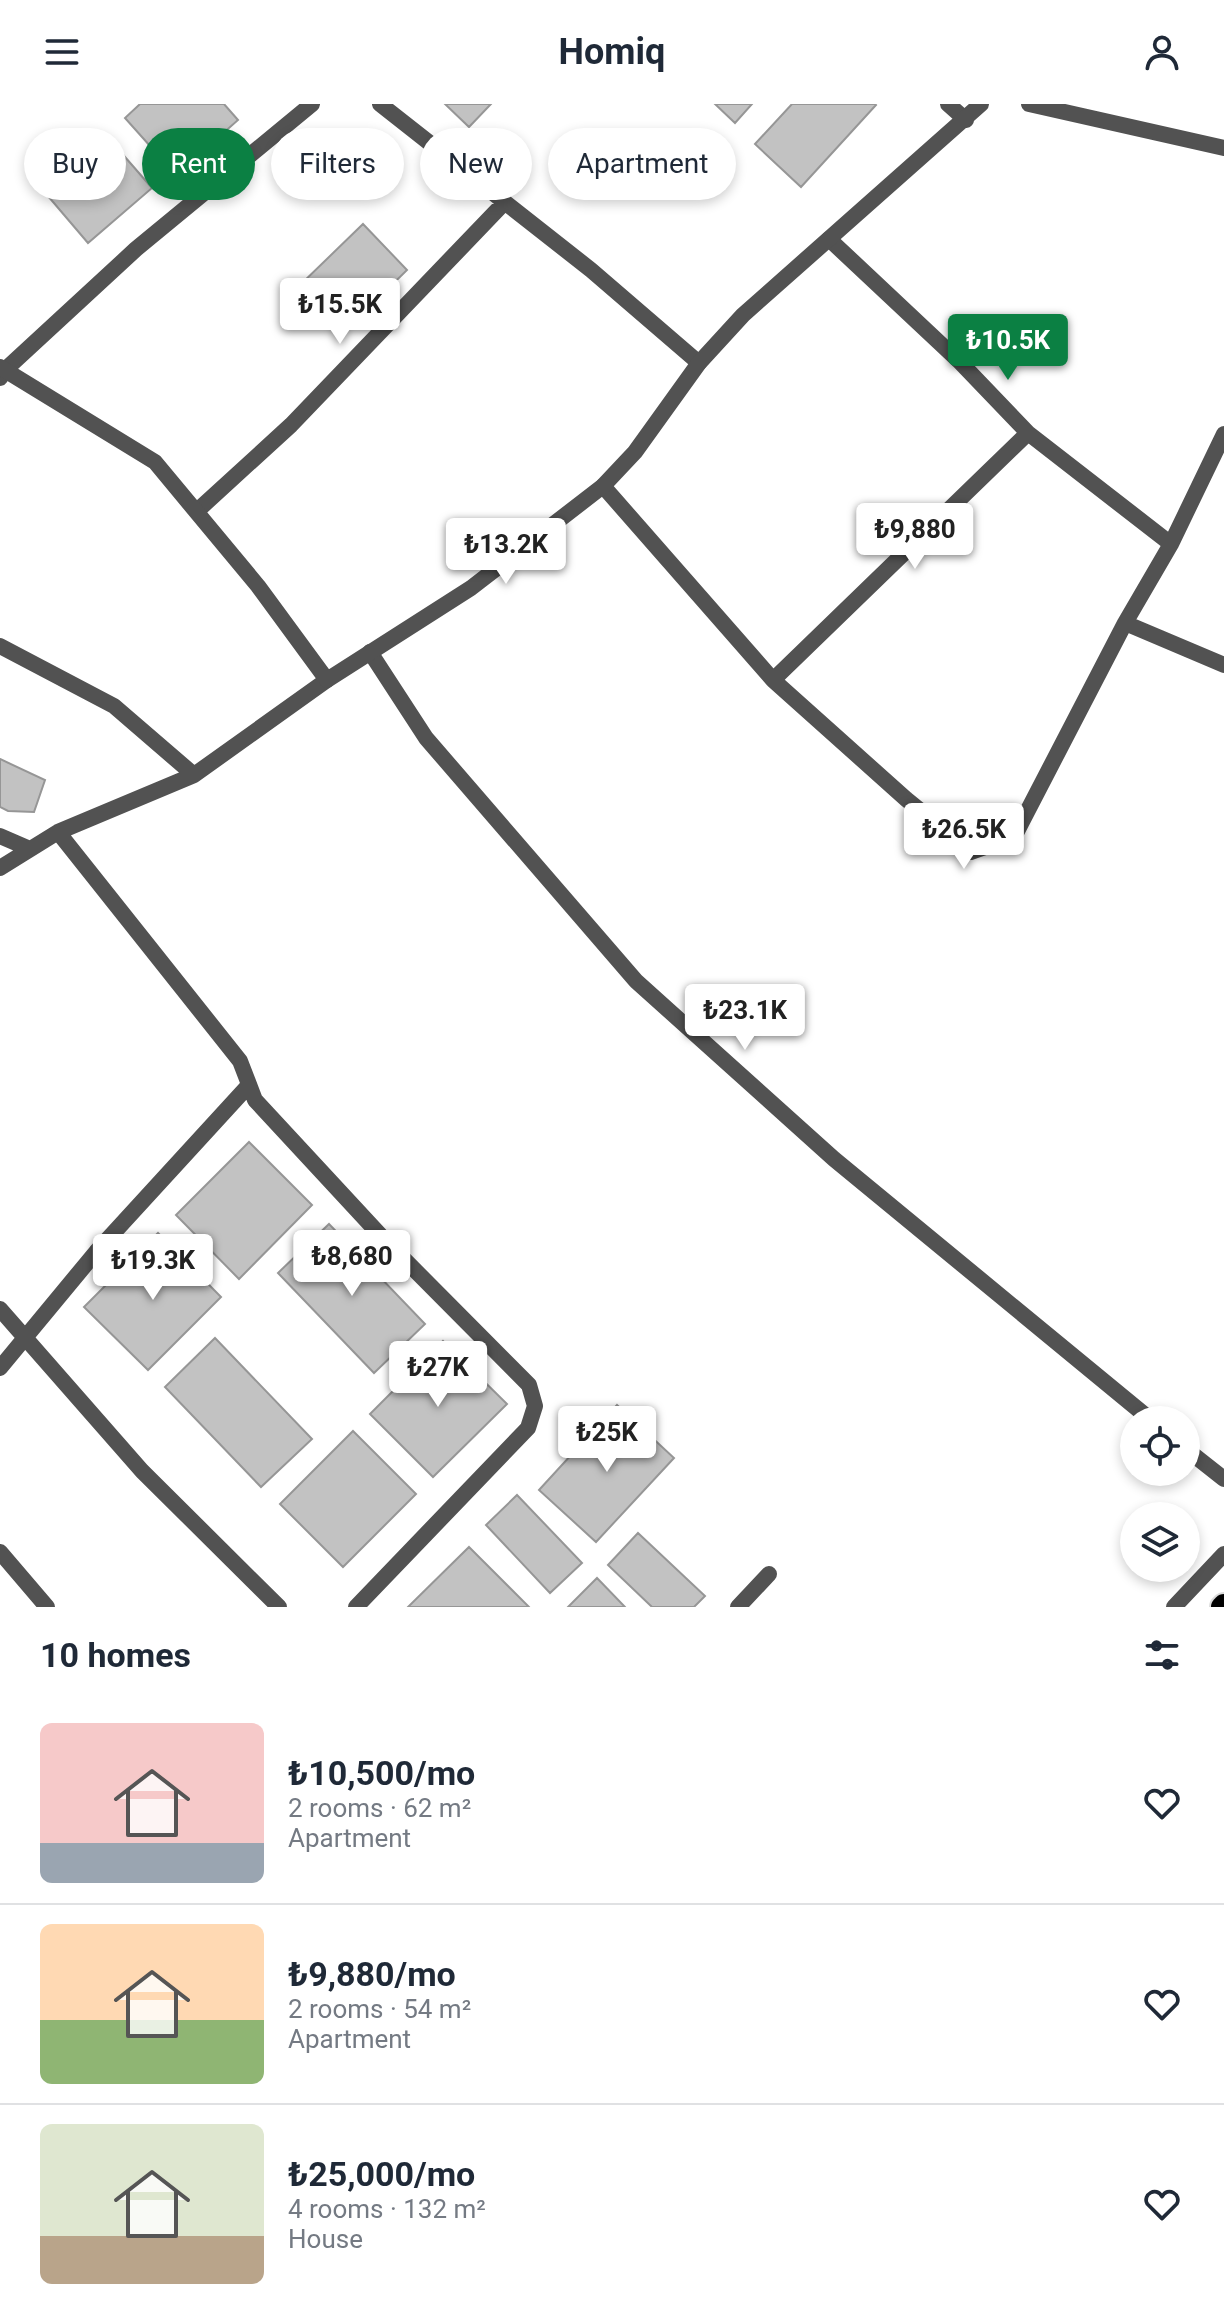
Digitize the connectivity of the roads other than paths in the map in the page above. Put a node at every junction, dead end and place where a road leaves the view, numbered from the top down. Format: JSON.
{"nodes":[{"id":1,"x":312,"y":104,"type":"edge"},
{"id":2,"x":380,"y":104,"type":"edge"},
{"id":3,"x":948,"y":104,"type":"edge"},
{"id":4,"x":981,"y":104,"type":"edge"},
{"id":5,"x":1029,"y":104,"type":"edge"},
{"id":6,"x":966,"y":120,"type":"junction"},
{"id":7,"x":1224,"y":148,"type":"edge"},
{"id":8,"x":505,"y":202,"type":"junction"},
{"id":9,"x":829,"y":239,"type":"junction"},
{"id":10,"x":699,"y":363,"type":"junction"},
{"id":11,"x":2,"y":371,"type":"edge"},
{"id":12,"x":1028,"y":433,"type":"junction"},
{"id":13,"x":1224,"y":434,"type":"edge"},
{"id":14,"x":603,"y":486,"type":"junction"},
{"id":15,"x":197,"y":511,"type":"junction"},
{"id":16,"x":1171,"y":544,"type":"junction"},
{"id":17,"x":1125,"y":623,"type":"junction"},
{"id":18,"x":0,"y":646,"type":"edge"},
{"id":19,"x":370,"y":652,"type":"junction"},
{"id":20,"x":1224,"y":665,"type":"edge"},
{"id":21,"x":327,"y":680,"type":"junction"},
{"id":22,"x":773,"y":680,"type":"junction"},
{"id":23,"x":194,"y":775,"type":"junction"},
{"id":24,"x":58,"y":832,"type":"junction"},
{"id":25,"x":0,"y":836,"type":"edge"},
{"id":26,"x":30,"y":849,"type":"junction"},
{"id":27,"x":0,"y":868,"type":"edge"},
{"id":28,"x":249,"y":1085,"type":"junction"},
{"id":29,"x":0,"y":1309,"type":"edge"},
{"id":30,"x":27,"y":1338,"type":"junction"},
{"id":31,"x":0,"y":1368,"type":"edge"},
{"id":32,"x":1134,"y":1406,"type":"edge"},
{"id":33,"x":1200,"y":1460,"type":"edge"},
{"id":34,"x":1224,"y":1479,"type":"edge"},
{"id":35,"x":0,"y":1552,"type":"edge"},
{"id":36,"x":1224,"y":1554,"type":"edge"},
{"id":37,"x":769,"y":1574,"type":"dead end"},
{"id":38,"x":47,"y":1607,"type":"edge"},
{"id":39,"x":279,"y":1607,"type":"edge"},
{"id":40,"x":356,"y":1607,"type":"edge"},
{"id":41,"x":738,"y":1607,"type":"edge"},
{"id":42,"x":1174,"y":1607,"type":"edge"}],
"edges":[{"from":1,"to":11,"type":"street"},
{"from":2,"to":8,"type":"street"},
{"from":3,"to":6,"type":"street"},
{"from":4,"to":6,"type":"street"},
{"from":5,"to":7,"type":"street"},
{"from":6,"to":9,"type":"street"},
{"from":8,"to":10,"type":"street"},
{"from":8,"to":15,"type":"street"},
{"from":9,"to":10,"type":"street"},
{"from":9,"to":12,"type":"street"},
{"from":10,"to":14,"type":"street"},
{"from":11,"to":15,"type":"street"},
{"from":12,"to":16,"type":"street"},
{"from":12,"to":22,"type":"street"},
{"from":13,"to":16,"type":"street"},
{"from":14,"to":19,"type":"street"},
{"from":14,"to":22,"type":"street"},
{"from":15,"to":21,"type":"street"},
{"from":16,"to":17,"type":"street"},
{"from":17,"to":20,"type":"street"},
{"from":17,"to":22,"type":"street"},
{"from":18,"to":23,"type":"street"},
{"from":19,"to":21,"type":"street"},
{"from":19,"to":32,"type":"street"},
{"from":21,"to":23,"type":"street"},
{"from":23,"to":24,"type":"street"},
{"from":24,"to":26,"type":"street"},
{"from":24,"to":28,"type":"street"},
{"from":25,"to":26,"type":"street"},
{"from":26,"to":27,"type":"street"},
{"from":28,"to":30,"type":"street"},
{"from":28,"to":40,"type":"street"},
{"from":29,"to":30,"type":"street"},
{"from":30,"to":31,"type":"street"},
{"from":30,"to":39,"type":"street"},
{"from":33,"to":34,"type":"street"},
{"from":35,"to":38,"type":"street"},
{"from":36,"to":42,"type":"street"},
{"from":37,"to":41,"type":"street"}]}
